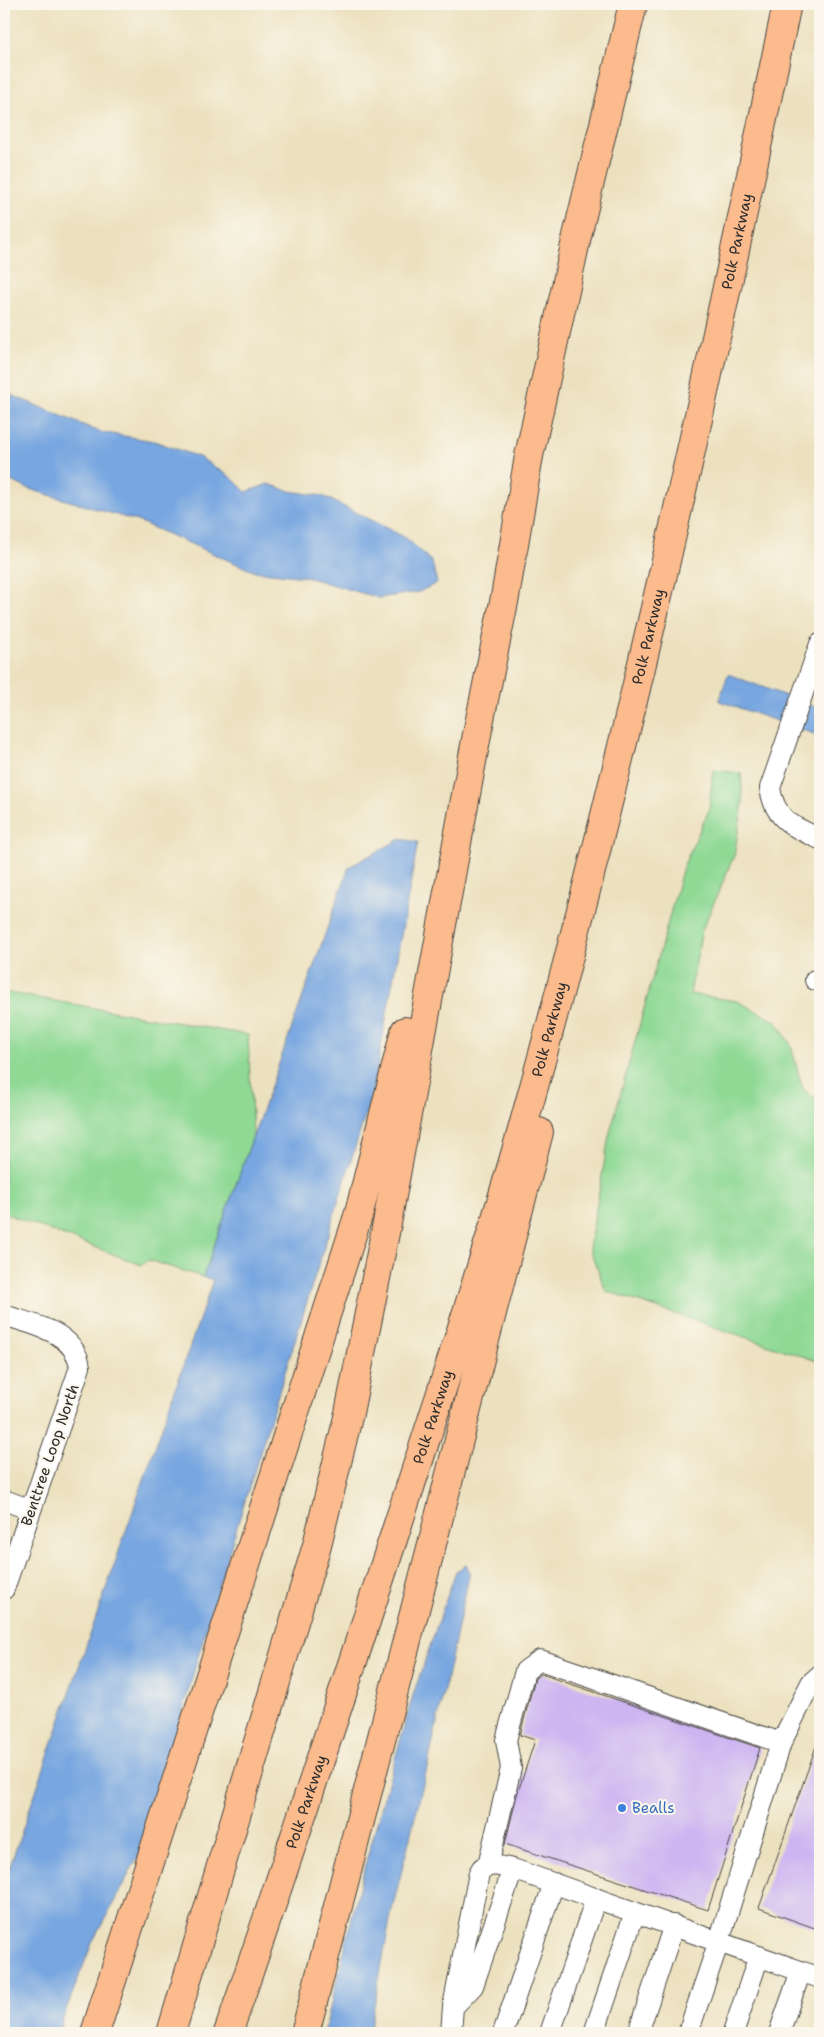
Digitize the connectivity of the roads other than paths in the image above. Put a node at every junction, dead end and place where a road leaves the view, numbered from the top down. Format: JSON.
{"nodes":[{"id":1,"x":633,"y":4,"type":"edge"},
{"id":2,"x":787,"y":4,"type":"edge"},
{"id":3,"x":820,"y":644,"type":"edge"},
{"id":4,"x":478,"y":729,"type":"junction"},
{"id":5,"x":623,"y":744,"type":"junction"},
{"id":6,"x":820,"y":838,"type":"edge"},
{"id":7,"x":4,"y":1315,"type":"edge"},
{"id":8,"x":4,"y":1500,"type":"edge"},
{"id":9,"x":31,"y":1510,"type":"junction"},
{"id":10,"x":4,"y":1589,"type":"edge"},
{"id":11,"x":820,"y":1675,"type":"edge"},
{"id":12,"x":781,"y":1742,"type":"junction"},
{"id":13,"x":488,"y":1866,"type":"junction"},
{"id":14,"x":513,"y":1869,"type":"junction"},
{"id":15,"x":554,"y":1883,"type":"junction"},
{"id":16,"x":596,"y":1898,"type":"junction"},
{"id":17,"x":635,"y":1912,"type":"junction"},
{"id":18,"x":674,"y":1926,"type":"junction"},
{"id":19,"x":719,"y":1941,"type":"junction"},
{"id":20,"x":759,"y":1956,"type":"junction"},
{"id":21,"x":801,"y":1971,"type":"junction"},
{"id":22,"x":820,"y":1978,"type":"edge"},
{"id":23,"x":453,"y":2007,"type":"junction"},
{"id":24,"x":95,"y":2033,"type":"edge"},
{"id":25,"x":171,"y":2033,"type":"edge"},
{"id":26,"x":228,"y":2033,"type":"edge"},
{"id":27,"x":305,"y":2033,"type":"edge"},
{"id":28,"x":451,"y":2033,"type":"edge"},
{"id":29,"x":503,"y":2033,"type":"edge"},
{"id":30,"x":550,"y":2033,"type":"edge"},
{"id":31,"x":594,"y":2033,"type":"edge"},
{"id":32,"x":638,"y":2033,"type":"edge"},
{"id":33,"x":688,"y":2033,"type":"edge"},
{"id":34,"x":732,"y":2033,"type":"edge"},
{"id":35,"x":779,"y":2033,"type":"edge"}],
"edges":[{"from":1,"to":4,"type":"highway"},
{"from":2,"to":5,"type":"highway","name":"Polk Parkway"},
{"from":3,"to":6,"type":"street"},
{"from":4,"to":24,"type":"highway"},
{"from":4,"to":25,"type":"highway"},
{"from":5,"to":26,"type":"highway","name":"Polk Parkway"},
{"from":5,"to":27,"type":"highway"},
{"from":7,"to":9,"type":"street","name":"Benttree Loop North"},
{"from":8,"to":9,"type":"street"},
{"from":9,"to":10,"type":"street","name":"Benttree Loop North"},
{"from":11,"to":12,"type":"street"},
{"from":12,"to":13,"type":"street"},
{"from":12,"to":19,"type":"street"},
{"from":13,"to":14,"type":"street"},
{"from":13,"to":23,"type":"street"},
{"from":14,"to":15,"type":"street"},
{"from":14,"to":23,"type":"street"},
{"from":15,"to":16,"type":"street"},
{"from":15,"to":29,"type":"street"},
{"from":16,"to":17,"type":"street"},
{"from":16,"to":30,"type":"street"},
{"from":17,"to":18,"type":"street"},
{"from":17,"to":31,"type":"street"},
{"from":18,"to":19,"type":"street"},
{"from":18,"to":32,"type":"street"},
{"from":19,"to":20,"type":"street"},
{"from":19,"to":33,"type":"street"},
{"from":20,"to":21,"type":"street"},
{"from":20,"to":34,"type":"street"},
{"from":21,"to":22,"type":"street"},
{"from":21,"to":35,"type":"street"},
{"from":23,"to":28,"type":"street"}]}
